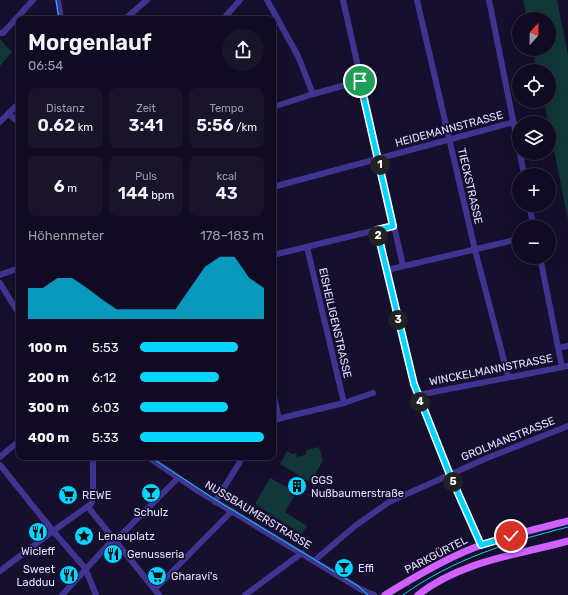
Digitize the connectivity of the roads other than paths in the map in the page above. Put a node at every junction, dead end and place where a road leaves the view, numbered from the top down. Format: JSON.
{"nodes":[{"id":1,"x":33,"y":0,"type":"edge"},
{"id":2,"x":58,"y":0,"type":"edge"},
{"id":3,"x":147,"y":0,"type":"edge"},
{"id":4,"x":240,"y":0,"type":"edge"},
{"id":5,"x":267,"y":0,"type":"edge"},
{"id":6,"x":343,"y":0,"type":"edge"},
{"id":7,"x":417,"y":0,"type":"edge"},
{"id":8,"x":489,"y":0,"type":"edge"},
{"id":9,"x":18,"y":16,"type":"edge"},
{"id":10,"x":61,"y":16,"type":"edge"},
{"id":11,"x":128,"y":16,"type":"edge"},
{"id":12,"x":226,"y":16,"type":"edge"},
{"id":13,"x":276,"y":16,"type":"edge"},
{"id":14,"x":276,"y":16,"type":"edge"},
{"id":15,"x":16,"y":19,"type":"edge"},
{"id":16,"x":0,"y":33,"type":"edge"},
{"id":17,"x":360,"y":81,"type":"junction"},
{"id":18,"x":313,"y":94,"type":"junction"},
{"id":19,"x":16,"y":106,"type":"edge"},
{"id":20,"x":276,"y":106,"type":"edge"},
{"id":21,"x":8,"y":114,"type":"junction"},
{"id":22,"x":513,"y":116,"type":"edge"},
{"id":23,"x":16,"y":120,"type":"edge"},
{"id":24,"x":0,"y":122,"type":"edge"},
{"id":25,"x":512,"y":123,"type":"edge"},
{"id":26,"x":449,"y":140,"type":"junction"},
{"id":27,"x":379,"y":159,"type":"junction"},
{"id":28,"x":276,"y":186,"type":"edge"},
{"id":29,"x":393,"y":226,"type":"junction"},
{"id":30,"x":377,"y":230,"type":"junction"},
{"id":31,"x":512,"y":241,"type":"edge"},
{"id":32,"x":307,"y":247,"type":"junction"},
{"id":33,"x":475,"y":250,"type":"junction"},
{"id":34,"x":276,"y":254,"type":"edge"},
{"id":35,"x":541,"y":264,"type":"edge"},
{"id":36,"x":403,"y":266,"type":"junction"},
{"id":37,"x":16,"y":269,"type":"edge"},
{"id":38,"x":386,"y":270,"type":"junction"},
{"id":39,"x":0,"y":275,"type":"edge"},
{"id":40,"x":0,"y":283,"type":"edge"},
{"id":41,"x":16,"y":309,"type":"edge"},
{"id":42,"x":568,"y":346,"type":"edge"},
{"id":43,"x":558,"y":348,"type":"junction"},
{"id":44,"x":565,"y":366,"type":"edge"},
{"id":45,"x":508,"y":376,"type":"junction"},
{"id":46,"x":373,"y":393,"type":"dead end"},
{"id":47,"x":418,"y":395,"type":"junction"},
{"id":48,"x":344,"y":403,"type":"junction"},
{"id":49,"x":276,"y":419,"type":"edge"},
{"id":50,"x":568,"y":426,"type":"edge"},
{"id":51,"x":16,"y":443,"type":"edge"},
{"id":52,"x":2,"y":455,"type":"edge"},
{"id":53,"x":93,"y":460,"type":"edge"},
{"id":54,"x":152,"y":460,"type":"edge"},
{"id":55,"x":241,"y":460,"type":"edge"},
{"id":56,"x":0,"y":467,"type":"edge"},
{"id":57,"x":450,"y":475,"type":"junction"},
{"id":58,"x":178,"y":478,"type":"junction"},
{"id":59,"x":216,"y":502,"type":"junction"},
{"id":60,"x":88,"y":507,"type":"junction"},
{"id":61,"x":232,"y":511,"type":"junction"},
{"id":62,"x":568,"y":522,"type":"edge"},
{"id":63,"x":53,"y":531,"type":"junction"},
{"id":64,"x":115,"y":540,"type":"junction"},
{"id":65,"x":568,"y":541,"type":"edge"},
{"id":66,"x":481,"y":545,"type":"junction"},
{"id":67,"x":302,"y":553,"type":"junction"},
{"id":68,"x":314,"y":561,"type":"junction"},
{"id":69,"x":85,"y":568,"type":"junction"},
{"id":70,"x":0,"y":571,"type":"edge"},
{"id":71,"x":155,"y":589,"type":"junction"},
{"id":72,"x":360,"y":589,"type":"junction"},
{"id":73,"x":62,"y":595,"type":"edge"},
{"id":74,"x":96,"y":595,"type":"edge"},
{"id":75,"x":159,"y":595,"type":"edge"},
{"id":76,"x":245,"y":595,"type":"edge"},
{"id":77,"x":366,"y":595,"type":"edge"},
{"id":78,"x":374,"y":595,"type":"edge"},
{"id":79,"x":385,"y":595,"type":"edge"},
{"id":80,"x":418,"y":595,"type":"edge"}],
"edges":[{"from":1,"to":9,"type":"street"},
{"from":2,"to":10,"type":"street"},
{"from":3,"to":11,"type":"street"},
{"from":4,"to":12,"type":"street"},
{"from":5,"to":14,"type":"street"},
{"from":6,"to":17,"type":"street"},
{"from":7,"to":26,"type":"street","name":"TIECKSTRASSE"},
{"from":8,"to":22,"type":"street"},
{"from":13,"to":18,"type":"street"},
{"from":15,"to":16,"type":"street"},
{"from":17,"to":18,"type":"street"},
{"from":17,"to":27,"type":"street"},
{"from":18,"to":20,"type":"street"},
{"from":19,"to":21,"type":"street"},
{"from":21,"to":23,"type":"street"},
{"from":21,"to":24,"type":"street"},
{"from":25,"to":26,"type":"street","name":"HEIDEMANNSTRASSE"},
{"from":26,"to":27,"type":"street","name":"HEIDEMANNSTRASSE"},
{"from":26,"to":33,"type":"street","name":"TIECKSTRASSE"},
{"from":27,"to":28,"type":"street","name":"HEIDEMANNSTRASSE"},
{"from":27,"to":29,"type":"street"},
{"from":29,"to":30,"type":"street"},
{"from":29,"to":36,"type":"street"},
{"from":30,"to":32,"type":"street"},
{"from":30,"to":38,"type":"street"},
{"from":31,"to":33,"type":"street"},
{"from":32,"to":34,"type":"street"},
{"from":32,"to":48,"type":"street","name":"EISHEILIGENSTRASSE"},
{"from":33,"to":36,"type":"street"},
{"from":33,"to":45,"type":"street","name":"TIECKSTRASSE"},
{"from":35,"to":43,"type":"street"},
{"from":36,"to":38,"type":"street"},
{"from":37,"to":39,"type":"street"},
{"from":38,"to":47,"type":"street"},
{"from":40,"to":41,"type":"street"},
{"from":42,"to":43,"type":"street"},
{"from":43,"to":44,"type":"street"},
{"from":44,"to":45,"type":"street","name":"WINCKELMANNSTRASSE"},
{"from":45,"to":47,"type":"street","name":"WINCKELMANNSTRASSE"},
{"from":46,"to":48,"type":"street"},
{"from":47,"to":57,"type":"street"},
{"from":48,"to":49,"type":"street"},
{"from":50,"to":57,"type":"street","name":"GROLMANSTRASSE"},
{"from":51,"to":52,"type":"street"},
{"from":53,"to":60,"type":"street"},
{"from":54,"to":58,"type":"street","name":"NUSSBAUMERSTRASSE"},
{"from":55,"to":59,"type":"street"},
{"from":56,"to":63,"type":"street"},
{"from":57,"to":66,"type":"street"},
{"from":57,"to":68,"type":"street","name":"GROLMANSTRASSE"},
{"from":58,"to":59,"type":"street","name":"NUSSBAUMERSTRASSE"},
{"from":58,"to":64,"type":"street"},
{"from":59,"to":61,"type":"street","name":"NUSSBAUMERSTRASSE"},
{"from":60,"to":63,"type":"street"},
{"from":60,"to":64,"type":"street"},
{"from":61,"to":67,"type":"street","name":"NUSSBAUMERSTRASSE"},
{"from":61,"to":71,"type":"street"},
{"from":62,"to":66,"type":"main road","name":"PARKGÜRTEL"},
{"from":63,"to":69,"type":"street"},
{"from":63,"to":70,"type":"street"},
{"from":64,"to":69,"type":"street"},
{"from":64,"to":71,"type":"street"},
{"from":65,"to":80,"type":"main road"},
{"from":66,"to":79,"type":"main road","name":"PARKGÜRTEL"},
{"from":67,"to":68,"type":"street","name":"NUSSBAUMERSTRASSE"},
{"from":67,"to":76,"type":"street"},
{"from":68,"to":72,"type":"street","name":"NUSSBAUMERSTRASSE"},
{"from":69,"to":73,"type":"street"},
{"from":69,"to":74,"type":"street"},
{"from":71,"to":75,"type":"street"},
{"from":72,"to":77,"type":"street","name":"NUSSBAUMERSTRASSE"},
{"from":72,"to":78,"type":"street","name":"NUSSBAUMERSTRASSE"}]}
